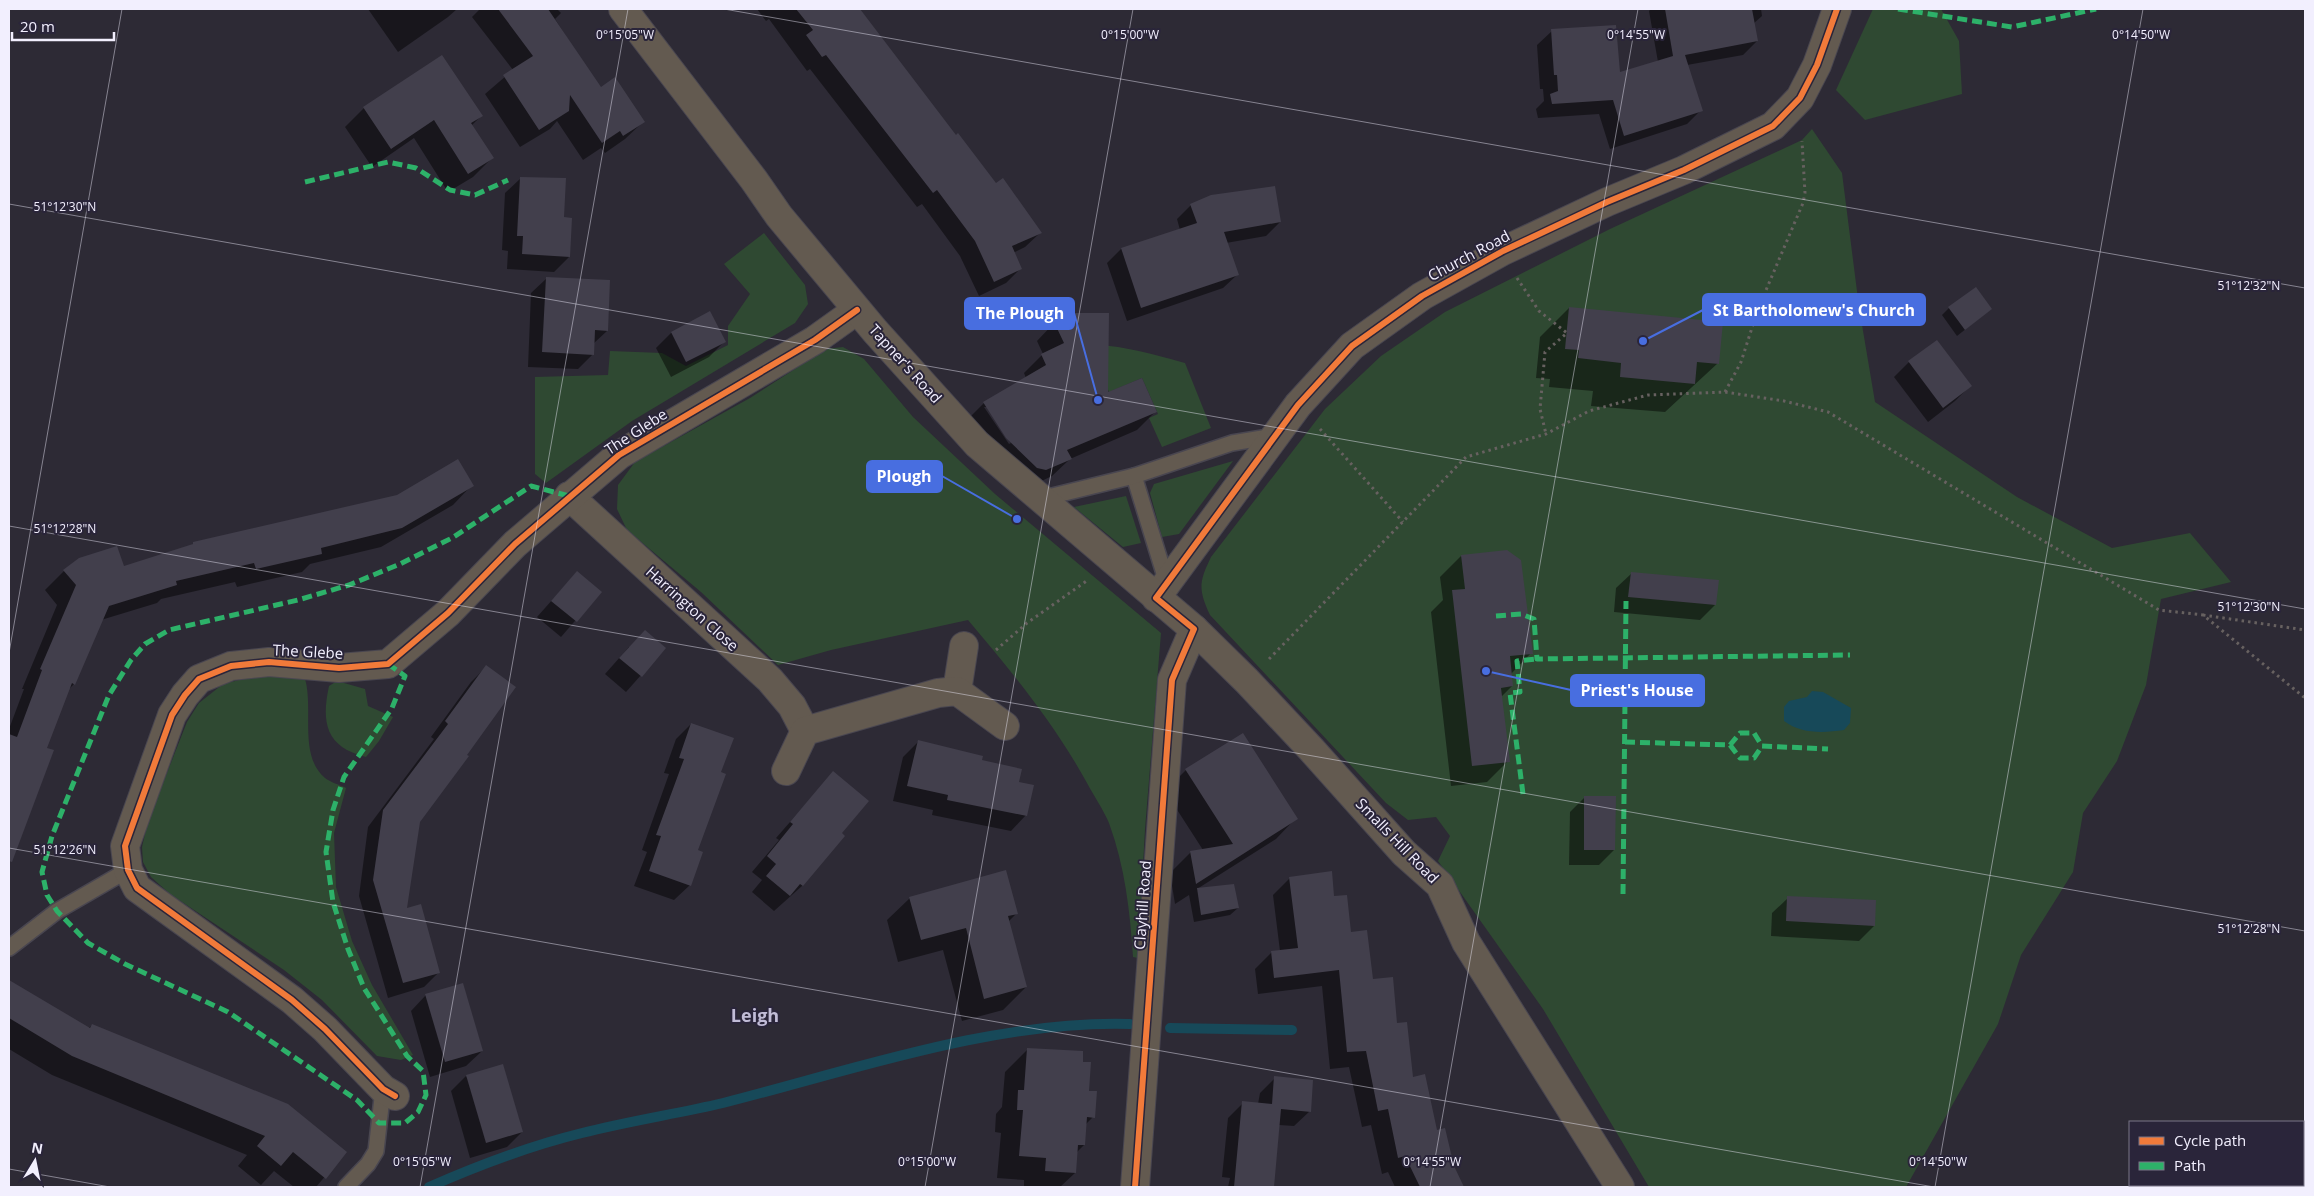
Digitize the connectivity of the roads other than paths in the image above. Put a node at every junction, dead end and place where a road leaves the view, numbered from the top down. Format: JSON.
{"nodes":[{"id":1,"x":623,"y":9,"type":"edge"},
{"id":2,"x":1836,"y":9,"type":"edge"},
{"id":3,"x":857,"y":310,"type":"junction"},
{"id":4,"x":1274,"y":436,"type":"junction"},
{"id":5,"x":1134,"y":476,"type":"junction"},
{"id":6,"x":569,"y":496,"type":"junction"},
{"id":7,"x":1040,"y":499,"type":"junction"},
{"id":8,"x":1162,"y":590,"type":"junction"},
{"id":9,"x":1194,"y":630,"type":"junction"},
{"id":10,"x":964,"y":646,"type":"dead end"},
{"id":11,"x":958,"y":686,"type":"junction"},
{"id":12,"x":1005,"y":726,"type":"dead end"},
{"id":13,"x":805,"y":731,"type":"junction"},
{"id":14,"x":786,"y":771,"type":"dead end"},
{"id":15,"x":128,"y":870,"type":"junction"},
{"id":16,"x":9,"y":948,"type":"edge"},
{"id":17,"x":389,"y":1092,"type":"joint"},
{"id":18,"x":346,"y":1187,"type":"edge"},
{"id":19,"x":1135,"y":1187,"type":"edge"},
{"id":20,"x":1620,"y":1187,"type":"edge"}],
"edges":[{"from":1,"to":3,"type":"street","name":"Tapner's Road"},
{"from":2,"to":4,"type":"street","name":"Church Road"},
{"from":3,"to":6,"type":"street","name":"The Glebe"},
{"from":3,"to":7,"type":"street","name":"Tapner's Road"},
{"from":4,"to":5,"type":"lane"},
{"from":4,"to":8,"type":"street","name":"Church Road"},
{"from":5,"to":7,"type":"lane"},
{"from":5,"to":8,"type":"lane"},
{"from":6,"to":13,"type":"street","name":"Harrington Close"},
{"from":6,"to":15,"type":"street","name":"The Glebe"},
{"from":7,"to":8,"type":"street","name":"Tapner's Road"},
{"from":8,"to":9,"type":"street","name":"Tapner's Road"},
{"from":9,"to":19,"type":"street","name":"Clayhill Road"},
{"from":9,"to":20,"type":"street","name":"Smalls Hill Road"},
{"from":10,"to":11,"type":"street"},
{"from":11,"to":12,"type":"street"},
{"from":11,"to":13,"type":"street"},
{"from":13,"to":14,"type":"street"},
{"from":15,"to":16,"type":"lane"},
{"from":15,"to":17,"type":"street","name":"The Glebe"},
{"from":17,"to":18,"type":"lane"}]}
